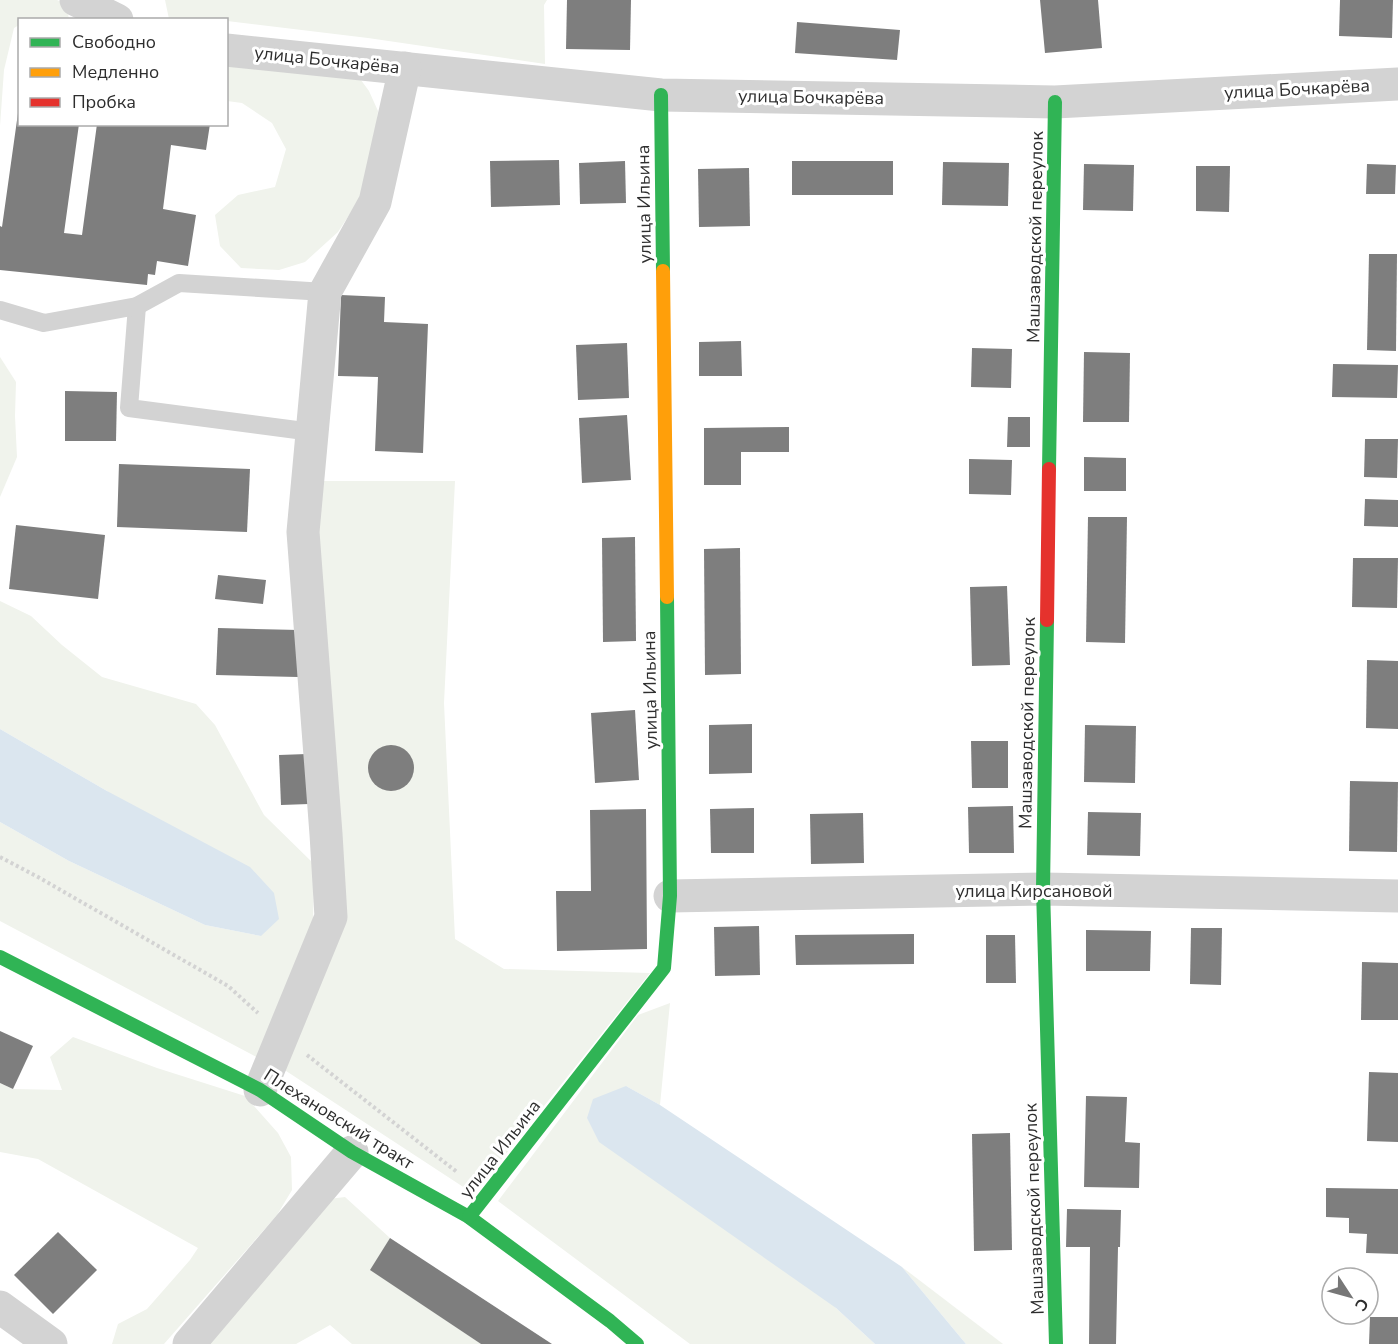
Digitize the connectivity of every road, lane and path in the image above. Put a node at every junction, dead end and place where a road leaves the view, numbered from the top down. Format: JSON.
{"nodes":[{"id":1,"x":76,"y":0,"type":"edge"},
{"id":2,"x":113,"y":18,"type":"edge"},
{"id":3,"x":228,"y":50,"type":"edge"},
{"id":4,"x":405,"y":68,"type":"junction"},
{"id":5,"x":1398,"y":84,"type":"edge"},
{"id":6,"x":661,"y":94,"type":"junction"},
{"id":7,"x":1055,"y":102,"type":"junction"},
{"id":8,"x":325,"y":292,"type":"junction"},
{"id":9,"x":137,"y":306,"type":"junction"},
{"id":10,"x":0,"y":310,"type":"edge"},
{"id":11,"x":312,"y":432,"type":"junction"},
{"id":12,"x":0,"y":857,"type":"edge"},
{"id":13,"x":1043,"y":889,"type":"junction"},
{"id":14,"x":670,"y":896,"type":"junction"},
{"id":15,"x":1398,"y":896,"type":"edge"},
{"id":16,"x":0,"y":957,"type":"edge"},
{"id":17,"x":282,"y":1036,"type":"junction"},
{"id":18,"x":260,"y":1090,"type":"junction"},
{"id":19,"x":352,"y":1152,"type":"junction"},
{"id":20,"x":487,"y":1196,"type":"junction"},
{"id":21,"x":469,"y":1217,"type":"junction"},
{"id":22,"x":0,"y":1307,"type":"edge"},
{"id":23,"x":51,"y":1344,"type":"edge"},
{"id":24,"x":189,"y":1344,"type":"edge"},
{"id":25,"x":637,"y":1344,"type":"edge"},
{"id":26,"x":1056,"y":1344,"type":"edge"}],
"edges":[{"from":1,"to":2,"type":"street"},
{"from":3,"to":4,"type":"street","name":"улица Бочкарёва"},
{"from":4,"to":6,"type":"street","name":"улица Бочкарёва"},
{"from":4,"to":8,"type":"street"},
{"from":5,"to":7,"type":"street","name":"улица Бочкарёва"},
{"from":6,"to":7,"type":"street","name":"улица Бочкарёва"},
{"from":6,"to":14,"type":"street","name":"улица Ильина"},
{"from":7,"to":13,"type":"street","name":"Машзаводской переулок"},
{"from":8,"to":9,"type":"lane"},
{"from":8,"to":11,"type":"street"},
{"from":9,"to":10,"type":"lane"},
{"from":9,"to":11,"type":"lane"},
{"from":11,"to":17,"type":"street"},
{"from":12,"to":17,"type":"path"},
{"from":13,"to":14,"type":"street","name":"улица Кирсановой"},
{"from":13,"to":15,"type":"street","name":"улица Кирсановой"},
{"from":13,"to":26,"type":"street","name":"Машзаводской переулок"},
{"from":14,"to":20,"type":"street","name":"улица Ильина"},
{"from":16,"to":18,"type":"street","name":"Плехановский тракт"},
{"from":17,"to":18,"type":"street"},
{"from":17,"to":20,"type":"path"},
{"from":18,"to":19,"type":"street","name":"Плехановский тракт"},
{"from":19,"to":21,"type":"street","name":"Плехановский тракт"},
{"from":19,"to":24,"type":"street"},
{"from":20,"to":21,"type":"street","name":"улица Ильина"},
{"from":21,"to":25,"type":"street","name":"Плехановский тракт"},
{"from":22,"to":23,"type":"street"}]}
